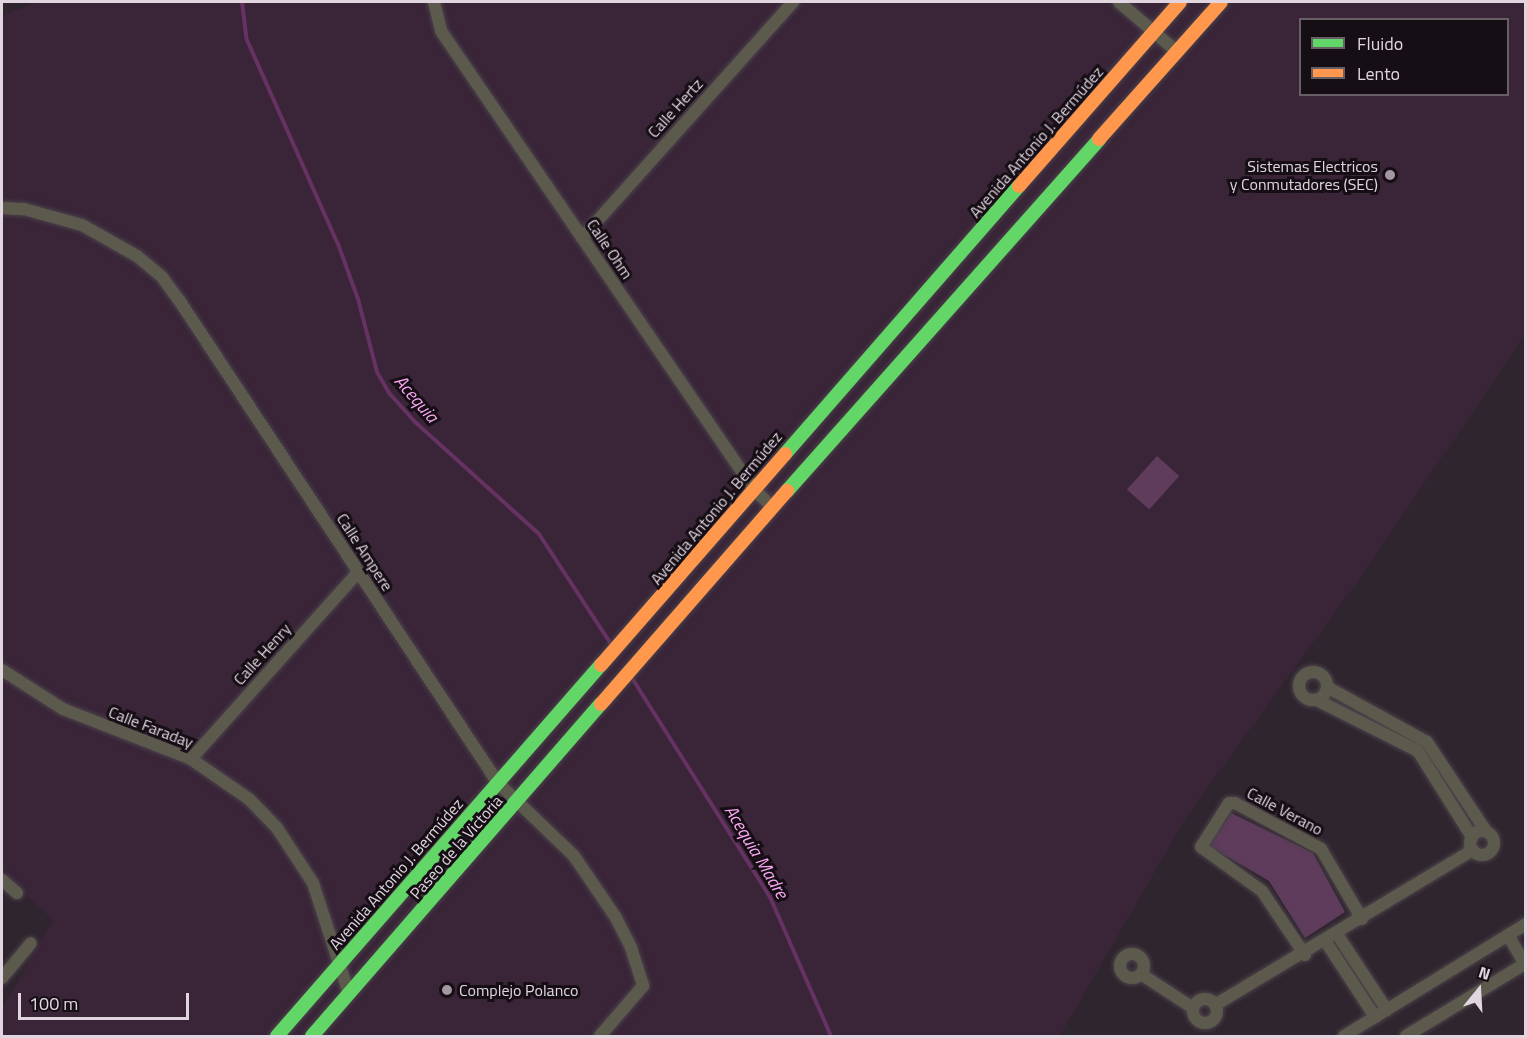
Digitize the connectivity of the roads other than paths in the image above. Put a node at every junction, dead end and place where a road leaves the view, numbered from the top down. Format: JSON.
{"nodes":[{"id":1,"x":434,"y":2,"type":"edge"},
{"id":2,"x":793,"y":2,"type":"edge"},
{"id":3,"x":1119,"y":2,"type":"edge"},
{"id":4,"x":1180,"y":2,"type":"edge"},
{"id":5,"x":1221,"y":2,"type":"edge"},
{"id":6,"x":1154,"y":32,"type":"junction"},
{"id":7,"x":1175,"y":50,"type":"junction"},
{"id":8,"x":1109,"y":84,"type":"junction"},
{"id":9,"x":1130,"y":105,"type":"junction"},
{"id":10,"x":2,"y":208,"type":"edge"},
{"id":11,"x":582,"y":238,"type":"junction"},
{"id":12,"x":753,"y":488,"type":"junction"},
{"id":13,"x":773,"y":508,"type":"junction"},
{"id":14,"x":358,"y":572,"type":"junction"},
{"id":15,"x":2,"y":670,"type":"edge"},
{"id":16,"x":1328,"y":687,"type":"junction"},
{"id":17,"x":1317,"y":700,"type":"junction"},
{"id":18,"x":1427,"y":742,"type":"junction"},
{"id":19,"x":1418,"y":751,"type":"junction"},
{"id":20,"x":191,"y":759,"type":"junction"},
{"id":21,"x":498,"y":783,"type":"junction"},
{"id":22,"x":517,"y":801,"type":"junction"},
{"id":23,"x":1486,"y":831,"type":"junction"},
{"id":24,"x":1472,"y":843,"type":"junction"},
{"id":25,"x":2,"y":880,"type":"edge"},
{"id":26,"x":17,"y":893,"type":"dead end"},
{"id":27,"x":1362,"y":919,"type":"junction"},
{"id":28,"x":1526,"y":924,"type":"edge"},
{"id":29,"x":1337,"y":934,"type":"junction"},
{"id":30,"x":1508,"y":936,"type":"junction"},
{"id":31,"x":1326,"y":942,"type":"junction"},
{"id":32,"x":31,"y":943,"type":"dead end"},
{"id":33,"x":1305,"y":955,"type":"junction"},
{"id":34,"x":1525,"y":964,"type":"edge"},
{"id":35,"x":338,"y":965,"type":"junction"},
{"id":36,"x":1141,"y":974,"type":"dead end"},
{"id":37,"x":2,"y":978,"type":"edge"},
{"id":38,"x":349,"y":994,"type":"junction"},
{"id":39,"x":1215,"y":1005,"type":"junction"},
{"id":40,"x":1193,"y":1008,"type":"junction"},
{"id":41,"x":1387,"y":1010,"type":"junction"},
{"id":42,"x":1375,"y":1017,"type":"junction"},
{"id":43,"x":277,"y":1036,"type":"edge"},
{"id":44,"x":312,"y":1036,"type":"edge"},
{"id":45,"x":600,"y":1036,"type":"edge"},
{"id":46,"x":1344,"y":1036,"type":"edge"},
{"id":47,"x":1406,"y":1036,"type":"edge"}],
"edges":[{"from":1,"to":11,"type":"street","name":"Calle Ohm"},
{"from":2,"to":11,"type":"street","name":"Calle Hertz"},
{"from":3,"to":6,"type":"street"},
{"from":4,"to":6,"type":"main road","name":"Avenida Antonio J. Bermúdez"},
{"from":5,"to":7,"type":"main road"},
{"from":6,"to":7,"type":"street"},
{"from":6,"to":8,"type":"main road","name":"Avenida Antonio J. Bermúdez"},
{"from":7,"to":9,"type":"main road"},
{"from":8,"to":9,"type":"main road"},
{"from":8,"to":12,"type":"main road","name":"Avenida Antonio J. Bermúdez"},
{"from":9,"to":13,"type":"main road"},
{"from":10,"to":14,"type":"street","name":"Calle Ampere"},
{"from":11,"to":12,"type":"street","name":"Calle Ohm"},
{"from":12,"to":13,"type":"street","name":"Calle Ohm"},
{"from":12,"to":21,"type":"main road","name":"Avenida Antonio J. Bermúdez"},
{"from":13,"to":22,"type":"main road","name":"Paseo de la Victoria"},
{"from":14,"to":20,"type":"street","name":"Calle Henry"},
{"from":14,"to":21,"type":"street","name":"Calle Ampere"},
{"from":15,"to":20,"type":"street","name":"Calle Faraday"},
{"from":16,"to":17,"type":"street"},
{"from":16,"to":17,"type":"street"},
{"from":16,"to":18,"type":"street"},
{"from":17,"to":19,"type":"street"},
{"from":18,"to":19,"type":"street"},
{"from":18,"to":23,"type":"street"},
{"from":19,"to":24,"type":"street"},
{"from":20,"to":35,"type":"street","name":"Calle Faraday"},
{"from":21,"to":22,"type":"street","name":"Calle Ampere"},
{"from":21,"to":35,"type":"main road","name":"Avenida Antonio J. Bermúdez"},
{"from":22,"to":38,"type":"main road","name":"Paseo de la Victoria"},
{"from":22,"to":45,"type":"street","name":"Calle Ampere"},
{"from":23,"to":24,"type":"street"},
{"from":23,"to":24,"type":"street"},
{"from":24,"to":27,"type":"street"},
{"from":25,"to":26,"type":"street"},
{"from":27,"to":29,"type":"street"},
{"from":27,"to":33,"type":"street","name":"Calle Verano"},
{"from":28,"to":30,"type":"street"},
{"from":29,"to":31,"type":"street"},
{"from":29,"to":41,"type":"street"},
{"from":30,"to":34,"type":"street"},
{"from":30,"to":41,"type":"street"},
{"from":31,"to":33,"type":"street"},
{"from":31,"to":42,"type":"street"},
{"from":32,"to":37,"type":"street"},
{"from":33,"to":39,"type":"street"},
{"from":34,"to":47,"type":"street"},
{"from":35,"to":38,"type":"street","name":"Calle Faraday"},
{"from":35,"to":43,"type":"main road","name":"Avenida Antonio J. Bermúdez"},
{"from":36,"to":40,"type":"street"},
{"from":38,"to":44,"type":"main road","name":"Paseo de la Victoria"},
{"from":39,"to":40,"type":"street"},
{"from":39,"to":40,"type":"street"},
{"from":41,"to":42,"type":"street"},
{"from":42,"to":46,"type":"street"}]}
